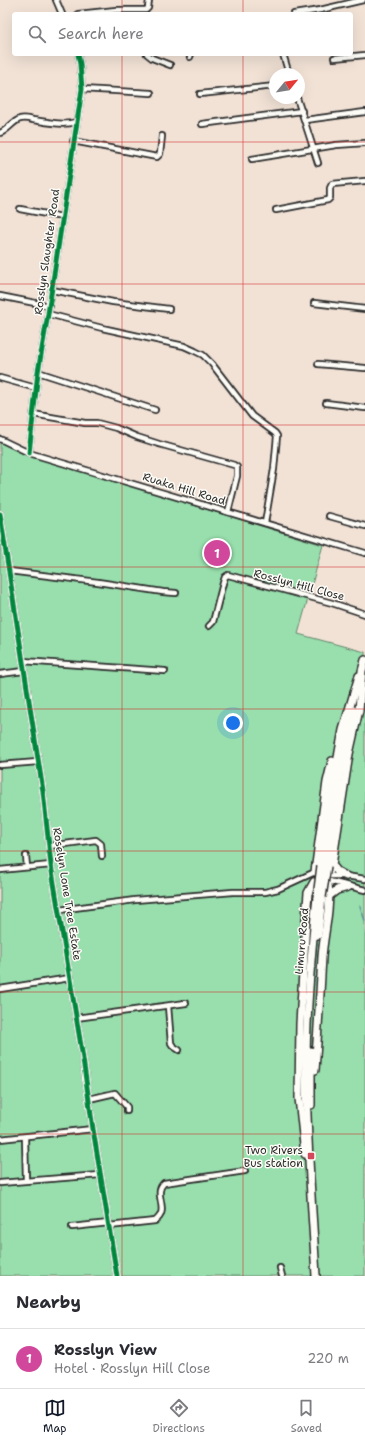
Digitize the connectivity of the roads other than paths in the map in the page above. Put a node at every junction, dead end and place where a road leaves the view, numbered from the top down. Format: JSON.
{"nodes":[{"id":1,"x":56,"y":0,"type":"edge"},
{"id":2,"x":149,"y":0,"type":"edge"},
{"id":3,"x":363,"y":0,"type":"edge"},
{"id":4,"x":61,"y":12,"type":"edge"},
{"id":5,"x":97,"y":12,"type":"edge"},
{"id":6,"x":307,"y":12,"type":"edge"},
{"id":7,"x":365,"y":55,"type":"edge"},
{"id":8,"x":78,"y":56,"type":"edge"},
{"id":9,"x":150,"y":56,"type":"edge"},
{"id":10,"x":284,"y":56,"type":"edge"},
{"id":11,"x":334,"y":58,"type":"dead end"},
{"id":12,"x":170,"y":65,"type":"dead end"},
{"id":13,"x":287,"y":68,"type":"edge"},
{"id":14,"x":269,"y":87,"type":"edge"},
{"id":15,"x":82,"y":89,"type":"junction"},
{"id":16,"x":151,"y":93,"type":"dead end"},
{"id":17,"x":200,"y":94,"type":"dead end"},
{"id":18,"x":299,"y":104,"type":"edge"},
{"id":19,"x":302,"y":111,"type":"junction"},
{"id":20,"x":365,"y":112,"type":"edge"},
{"id":21,"x":304,"y":120,"type":"junction"},
{"id":22,"x":76,"y":122,"type":"junction"},
{"id":23,"x":202,"y":124,"type":"dead end"},
{"id":24,"x":0,"y":133,"type":"edge"},
{"id":25,"x":162,"y":136,"type":"dead end"},
{"id":26,"x":73,"y":141,"type":"junction"},
{"id":27,"x":365,"y":143,"type":"edge"},
{"id":28,"x":313,"y":149,"type":"junction"},
{"id":29,"x":252,"y":159,"type":"dead end"},
{"id":30,"x":318,"y":163,"type":"dead end"},
{"id":31,"x":365,"y":181,"type":"edge"},
{"id":32,"x":20,"y":210,"type":"dead end"},
{"id":33,"x":276,"y":210,"type":"dead end"},
{"id":34,"x":62,"y":218,"type":"junction"},
{"id":35,"x":52,"y":290,"type":"junction"},
{"id":36,"x":0,"y":296,"type":"edge"},
{"id":37,"x":314,"y":302,"type":"dead end"},
{"id":38,"x":50,"y":306,"type":"junction"},
{"id":39,"x":365,"y":309,"type":"edge"},
{"id":40,"x":169,"y":310,"type":"dead end"},
{"id":41,"x":48,"y":314,"type":"junction"},
{"id":42,"x":318,"y":364,"type":"dead end"},
{"id":43,"x":365,"y":368,"type":"edge"},
{"id":44,"x":38,"y":372,"type":"junction"},
{"id":45,"x":0,"y":378,"type":"edge"},
{"id":46,"x":36,"y":388,"type":"junction"},
{"id":47,"x":326,"y":403,"type":"dead end"},
{"id":48,"x":365,"y":408,"type":"edge"},
{"id":49,"x":155,"y":410,"type":"dead end"},
{"id":50,"x":33,"y":414,"type":"junction"},
{"id":51,"x":0,"y":439,"type":"edge"},
{"id":52,"x":29,"y":452,"type":"junction"},
{"id":53,"x":228,"y":512,"type":"junction"},
{"id":54,"x":0,"y":514,"type":"edge"},
{"id":55,"x":329,"y":516,"type":"dead end"},
{"id":56,"x":265,"y":523,"type":"junction"},
{"id":57,"x":365,"y":526,"type":"edge"},
{"id":58,"x":365,"y":553,"type":"edge"},
{"id":59,"x":9,"y":571,"type":"junction"},
{"id":60,"x":176,"y":593,"type":"dead end"},
{"id":61,"x":365,"y":614,"type":"edge"},
{"id":62,"x":209,"y":626,"type":"dead end"},
{"id":63,"x":365,"y":660,"type":"edge"},
{"id":64,"x":23,"y":661,"type":"junction"},
{"id":65,"x":24,"y":671,"type":"junction"},
{"id":66,"x":165,"y":671,"type":"dead end"},
{"id":67,"x":362,"y":673,"type":"junction"},
{"id":68,"x":0,"y":674,"type":"edge"},
{"id":69,"x":343,"y":730,"type":"junction"},
{"id":70,"x":38,"y":762,"type":"junction"},
{"id":71,"x":0,"y":765,"type":"edge"},
{"id":72,"x":48,"y":846,"type":"junction"},
{"id":73,"x":26,"y":856,"type":"dead end"},
{"id":74,"x":102,"y":856,"type":"dead end"},
{"id":75,"x":51,"y":865,"type":"junction"},
{"id":76,"x":27,"y":867,"type":"junction"},
{"id":77,"x":0,"y":870,"type":"edge"},
{"id":78,"x":315,"y":872,"type":"junction"},
{"id":79,"x":328,"y":873,"type":"junction"},
{"id":80,"x":346,"y":876,"type":"junction"},
{"id":81,"x":356,"y":878,"type":"junction"},
{"id":82,"x":365,"y":879,"type":"edge"},
{"id":83,"x":314,"y":882,"type":"junction"},
{"id":84,"x":352,"y":887,"type":"junction"},
{"id":85,"x":365,"y":890,"type":"edge"},
{"id":86,"x":323,"y":897,"type":"junction"},
{"id":87,"x":59,"y":910,"type":"junction"},
{"id":88,"x":70,"y":978,"type":"junction"},
{"id":89,"x":0,"y":989,"type":"edge"},
{"id":90,"x":186,"y":1003,"type":"dead end"},
{"id":91,"x":168,"y":1006,"type":"junction"},
{"id":92,"x":76,"y":1018,"type":"junction"},
{"id":93,"x":179,"y":1050,"type":"dead end"},
{"id":94,"x":89,"y":1100,"type":"junction"},
{"id":95,"x":127,"y":1111,"type":"dead end"},
{"id":96,"x":93,"y":1129,"type":"junction"},
{"id":97,"x":25,"y":1137,"type":"junction"},
{"id":98,"x":0,"y":1139,"type":"edge"},
{"id":99,"x":309,"y":1155,"type":"junction"},
{"id":100,"x":245,"y":1171,"type":"dead end"},
{"id":101,"x":100,"y":1175,"type":"junction"},
{"id":102,"x":26,"y":1180,"type":"junction"},
{"id":103,"x":0,"y":1183,"type":"edge"},
{"id":104,"x":311,"y":1200,"type":"junction"},
{"id":105,"x":109,"y":1224,"type":"junction"},
{"id":106,"x":72,"y":1227,"type":"dead end"},
{"id":107,"x":280,"y":1268,"type":"dead end"},
{"id":108,"x":117,"y":1276,"type":"edge"},
{"id":109,"x":282,"y":1276,"type":"edge"},
{"id":110,"x":316,"y":1276,"type":"edge"}],
"edges":[{"from":1,"to":4,"type":"street"},
{"from":2,"to":5,"type":"street"},
{"from":3,"to":6,"type":"street"},
{"from":7,"to":11,"type":"street"},
{"from":8,"to":15,"type":"street","name":"Rosslyn Slaughter Road"},
{"from":9,"to":12,"type":"street"},
{"from":10,"to":13,"type":"street"},
{"from":14,"to":17,"type":"street"},
{"from":15,"to":16,"type":"street"},
{"from":15,"to":22,"type":"street","name":"Rosslyn Slaughter Road"},
{"from":18,"to":19,"type":"street"},
{"from":19,"to":21,"type":"street"},
{"from":19,"to":23,"type":"street"},
{"from":20,"to":21,"type":"street"},
{"from":21,"to":28,"type":"street"},
{"from":22,"to":24,"type":"street"},
{"from":22,"to":26,"type":"street","name":"Rosslyn Slaughter Road"},
{"from":25,"to":26,"type":"street"},
{"from":26,"to":34,"type":"street","name":"Rosslyn Slaughter Road"},
{"from":27,"to":28,"type":"street"},
{"from":28,"to":29,"type":"street"},
{"from":28,"to":30,"type":"street"},
{"from":31,"to":33,"type":"street"},
{"from":32,"to":34,"type":"street"},
{"from":34,"to":35,"type":"street","name":"Rosslyn Slaughter Road"},
{"from":35,"to":38,"type":"street","name":"Rosslyn Slaughter Road"},
{"from":35,"to":40,"type":"street"},
{"from":36,"to":38,"type":"street"},
{"from":37,"to":39,"type":"street"},
{"from":38,"to":41,"type":"street","name":"Rosslyn Slaughter Road"},
{"from":41,"to":44,"type":"street","name":"Rosslyn Slaughter Road"},
{"from":41,"to":56,"type":"street"},
{"from":42,"to":43,"type":"street"},
{"from":44,"to":46,"type":"street","name":"Rosslyn Slaughter Road"},
{"from":44,"to":49,"type":"street"},
{"from":45,"to":46,"type":"street"},
{"from":46,"to":50,"type":"street","name":"Rosslyn Slaughter Road"},
{"from":47,"to":48,"type":"street"},
{"from":50,"to":52,"type":"street","name":"Rosslyn Slaughter Road"},
{"from":50,"to":53,"type":"street"},
{"from":51,"to":52,"type":"street","name":"Ruaka Hill Road"},
{"from":52,"to":53,"type":"street","name":"Ruaka Hill Road"},
{"from":53,"to":56,"type":"street","name":"Ruaka Hill Road"},
{"from":54,"to":59,"type":"street","name":"Roselyn Lone Tree Estate"},
{"from":55,"to":57,"type":"street"},
{"from":56,"to":58,"type":"street","name":"Ruaka Hill Road"},
{"from":59,"to":60,"type":"street"},
{"from":59,"to":64,"type":"street","name":"Roselyn Lone Tree Estate"},
{"from":61,"to":62,"type":"street","name":"Rosslyn Hill Close"},
{"from":63,"to":67,"type":"main road","name":"Limuru Road"},
{"from":64,"to":65,"type":"street","name":"Roselyn Lone Tree Estate"},
{"from":64,"to":66,"type":"street"},
{"from":65,"to":68,"type":"street"},
{"from":65,"to":70,"type":"street","name":"Roselyn Lone Tree Estate"},
{"from":67,"to":69,"type":"main road","name":"Limuru Road"},
{"from":67,"to":79,"type":"main road","name":"Limuru Road"},
{"from":69,"to":78,"type":"main road","name":"Limuru Road"},
{"from":69,"to":79,"type":"main road","name":"Limuru Road"},
{"from":70,"to":71,"type":"street"},
{"from":70,"to":72,"type":"street","name":"Roselyn Lone Tree Estate"},
{"from":72,"to":74,"type":"street"},
{"from":72,"to":75,"type":"street","name":"Roselyn Lone Tree Estate"},
{"from":73,"to":76,"type":"street"},
{"from":75,"to":76,"type":"street"},
{"from":75,"to":87,"type":"street","name":"Roselyn Lone Tree Estate"},
{"from":76,"to":77,"type":"street"},
{"from":78,"to":79,"type":"main road"},
{"from":78,"to":83,"type":"main road","name":"Limuru Road"},
{"from":78,"to":87,"type":"street"},
{"from":79,"to":80,"type":"street"},
{"from":79,"to":80,"type":"main road"},
{"from":79,"to":83,"type":"main road"},
{"from":79,"to":84,"type":"street"},
{"from":79,"to":86,"type":"main road","name":"Limuru Road","bridge":true},
{"from":79,"to":86,"type":"main road","name":"Limuru Road"},
{"from":80,"to":81,"type":"street"},
{"from":81,"to":82,"type":"street"},
{"from":81,"to":84,"type":"street"},
{"from":83,"to":104,"type":"main road","name":"Limuru Road"},
{"from":84,"to":85,"type":"street"},
{"from":84,"to":86,"type":"main road"},
{"from":86,"to":99,"type":"main road","name":"Limuru Road"},
{"from":86,"to":99,"type":"main road","name":"Limuru Road"},
{"from":87,"to":88,"type":"street","name":"Roselyn Lone Tree Estate"},
{"from":88,"to":89,"type":"street"},
{"from":88,"to":92,"type":"street","name":"Roselyn Lone Tree Estate"},
{"from":90,"to":91,"type":"street"},
{"from":91,"to":92,"type":"street"},
{"from":91,"to":93,"type":"street"},
{"from":92,"to":94,"type":"street","name":"Roselyn Lone Tree Estate"},
{"from":94,"to":95,"type":"street"},
{"from":94,"to":96,"type":"street","name":"Roselyn Lone Tree Estate"},
{"from":96,"to":97,"type":"street"},
{"from":96,"to":101,"type":"street","name":"Roselyn Lone Tree Estate"},
{"from":97,"to":98,"type":"street"},
{"from":97,"to":102,"type":"street"},
{"from":99,"to":104,"type":"main road","name":"Limuru Road"},
{"from":100,"to":105,"type":"street"},
{"from":101,"to":102,"type":"street"},
{"from":101,"to":105,"type":"street","name":"Roselyn Lone Tree Estate"},
{"from":102,"to":103,"type":"street"},
{"from":104,"to":110,"type":"main road","name":"Limuru Road"},
{"from":105,"to":106,"type":"street"},
{"from":105,"to":108,"type":"street","name":"Roselyn Lone Tree Estate"},
{"from":107,"to":109,"type":"street"}]}
